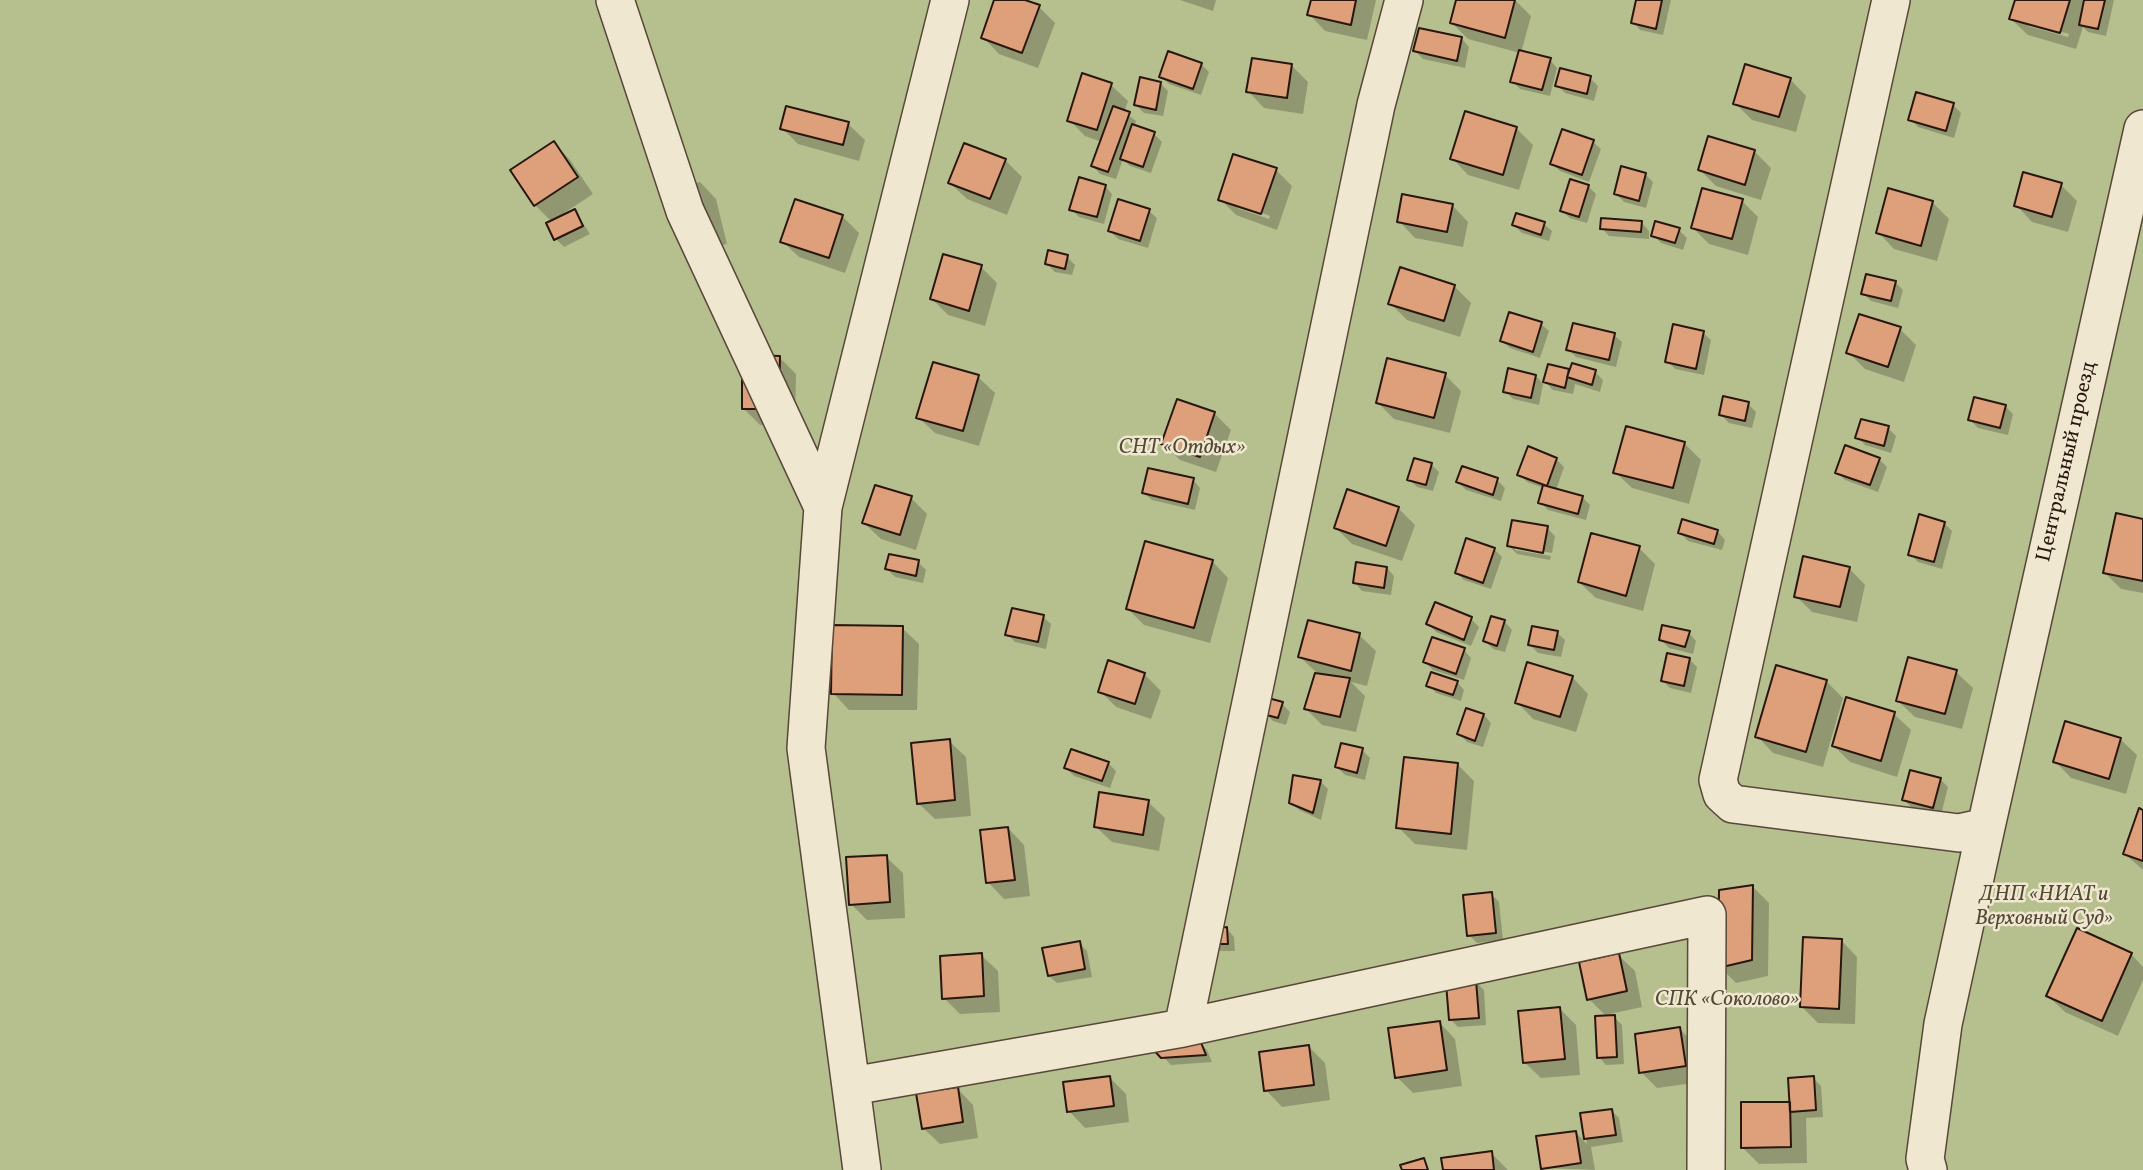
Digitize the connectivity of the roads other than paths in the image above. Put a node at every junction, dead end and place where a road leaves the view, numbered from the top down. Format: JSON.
{"nodes":[{"id":1,"x":615,"y":0,"type":"edge"},
{"id":2,"x":950,"y":0,"type":"edge"},
{"id":3,"x":1404,"y":0,"type":"edge"},
{"id":4,"x":1891,"y":0,"type":"edge"},
{"id":5,"x":2143,"y":129,"type":"edge"},
{"id":6,"x":823,"y":507,"type":"junction"},
{"id":7,"x":1990,"y":811,"type":"junction"},
{"id":8,"x":1183,"y":1028,"type":"junction"},
{"id":9,"x":852,"y":1086,"type":"junction"},
{"id":10,"x":862,"y":1170,"type":"edge"},
{"id":11,"x":1706,"y":1170,"type":"edge"},
{"id":12,"x":1928,"y":1170,"type":"edge"}],
"edges":[{"from":1,"to":6,"type":"street"},
{"from":2,"to":6,"type":"street"},
{"from":3,"to":8,"type":"street"},
{"from":4,"to":7,"type":"street"},
{"from":5,"to":7,"type":"street","name":"Центральный проезд"},
{"from":6,"to":9,"type":"street"},
{"from":7,"to":12,"type":"street","name":"Центральный проезд"},
{"from":8,"to":9,"type":"street"},
{"from":8,"to":11,"type":"street"},
{"from":9,"to":10,"type":"street"}]}
